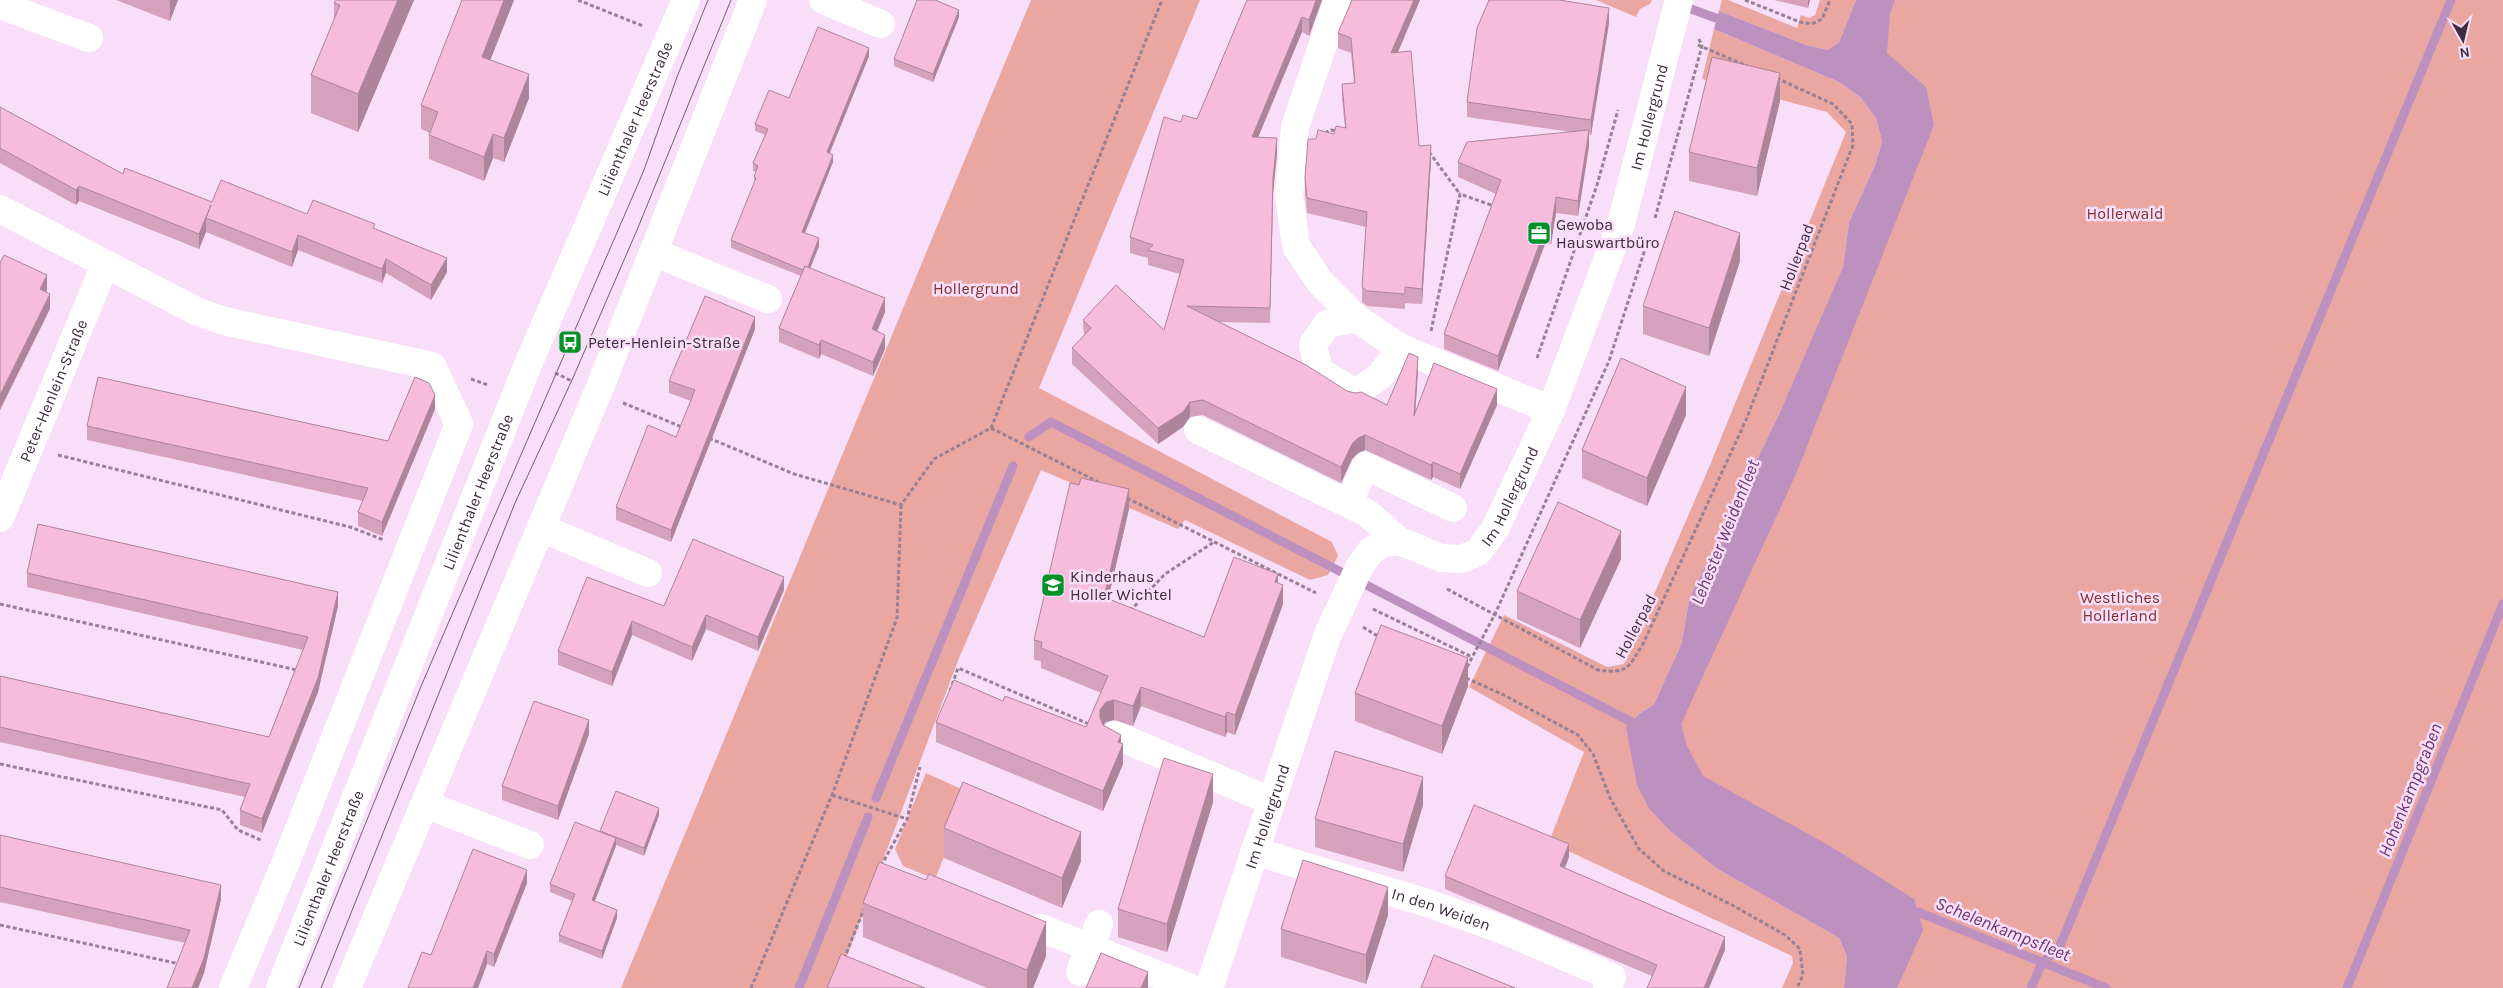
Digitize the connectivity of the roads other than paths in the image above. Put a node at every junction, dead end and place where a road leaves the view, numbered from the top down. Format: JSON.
{"nodes":[{"id":1,"x":686,"y":0,"type":"edge"},
{"id":2,"x":753,"y":0,"type":"edge"},
{"id":3,"x":823,"y":0,"type":"edge"},
{"id":4,"x":1338,"y":0,"type":"edge"},
{"id":5,"x":0,"y":5,"type":"edge"},
{"id":6,"x":1677,"y":10,"type":"edge"},
{"id":7,"x":881,"y":24,"type":"dead end"},
{"id":8,"x":88,"y":38,"type":"dead end"},
{"id":9,"x":0,"y":209,"type":"edge"},
{"id":10,"x":653,"y":252,"type":"junction"},
{"id":11,"x":105,"y":265,"type":"junction"},
{"id":12,"x":768,"y":299,"type":"dead end"},
{"id":13,"x":1356,"y":318,"type":"junction"},
{"id":14,"x":1412,"y":353,"type":"junction"},
{"id":15,"x":1552,"y":410,"type":"junction"},
{"id":16,"x":1198,"y":430,"type":"dead end"},
{"id":17,"x":1348,"y":503,"type":"junction"},
{"id":18,"x":1453,"y":508,"type":"dead end"},
{"id":19,"x":0,"y":518,"type":"edge"},
{"id":20,"x":541,"y":528,"type":"junction"},
{"id":21,"x":1399,"y":541,"type":"junction"},
{"id":22,"x":648,"y":573,"type":"dead end"},
{"id":23,"x":1115,"y":735,"type":"edge"},
{"id":24,"x":1271,"y":802,"type":"junction"},
{"id":25,"x":425,"y":804,"type":"junction"},
{"id":26,"x":530,"y":845,"type":"dead end"},
{"id":27,"x":1254,"y":851,"type":"junction"},
{"id":28,"x":1041,"y":928,"type":"edge"},
{"id":29,"x":1094,"y":936,"type":"junction"},
{"id":30,"x":1080,"y":972,"type":"dead end"},
{"id":31,"x":233,"y":988,"type":"edge"},
{"id":32,"x":280,"y":988,"type":"edge"},
{"id":33,"x":347,"y":988,"type":"edge"},
{"id":34,"x":1191,"y":988,"type":"edge"},
{"id":35,"x":1209,"y":988,"type":"edge"},
{"id":36,"x":1607,"y":988,"type":"edge"}],
"edges":[{"from":1,"to":32,"type":"street","name":"Lilienthaler Heerstraße"},
{"from":2,"to":10,"type":"street"},
{"from":3,"to":7,"type":"street"},
{"from":4,"to":13,"type":"street"},
{"from":5,"to":8,"type":"street"},
{"from":6,"to":15,"type":"street","name":"Im Hollergrund"},
{"from":9,"to":11,"type":"street"},
{"from":10,"to":12,"type":"street"},
{"from":10,"to":20,"type":"street"},
{"from":11,"to":19,"type":"street","name":"Peter-Henlein-Straße"},
{"from":11,"to":31,"type":"street"},
{"from":13,"to":14,"type":"street"},
{"from":13,"to":14,"type":"street"},
{"from":14,"to":15,"type":"street"},
{"from":15,"to":21,"type":"street","name":"Im Hollergrund"},
{"from":16,"to":17,"type":"street"},
{"from":17,"to":18,"type":"street"},
{"from":17,"to":21,"type":"street"},
{"from":20,"to":22,"type":"street"},
{"from":20,"to":25,"type":"street"},
{"from":21,"to":24,"type":"street","name":"Im Hollergrund"},
{"from":23,"to":24,"type":"street"},
{"from":24,"to":27,"type":"street","name":"Im Hollergrund"},
{"from":25,"to":26,"type":"street"},
{"from":25,"to":33,"type":"street"},
{"from":27,"to":35,"type":"street","name":"Im Hollergrund"},
{"from":27,"to":36,"type":"street","name":"In den Weiden"},
{"from":28,"to":29,"type":"street"},
{"from":29,"to":30,"type":"street"},
{"from":29,"to":34,"type":"street"}]}
